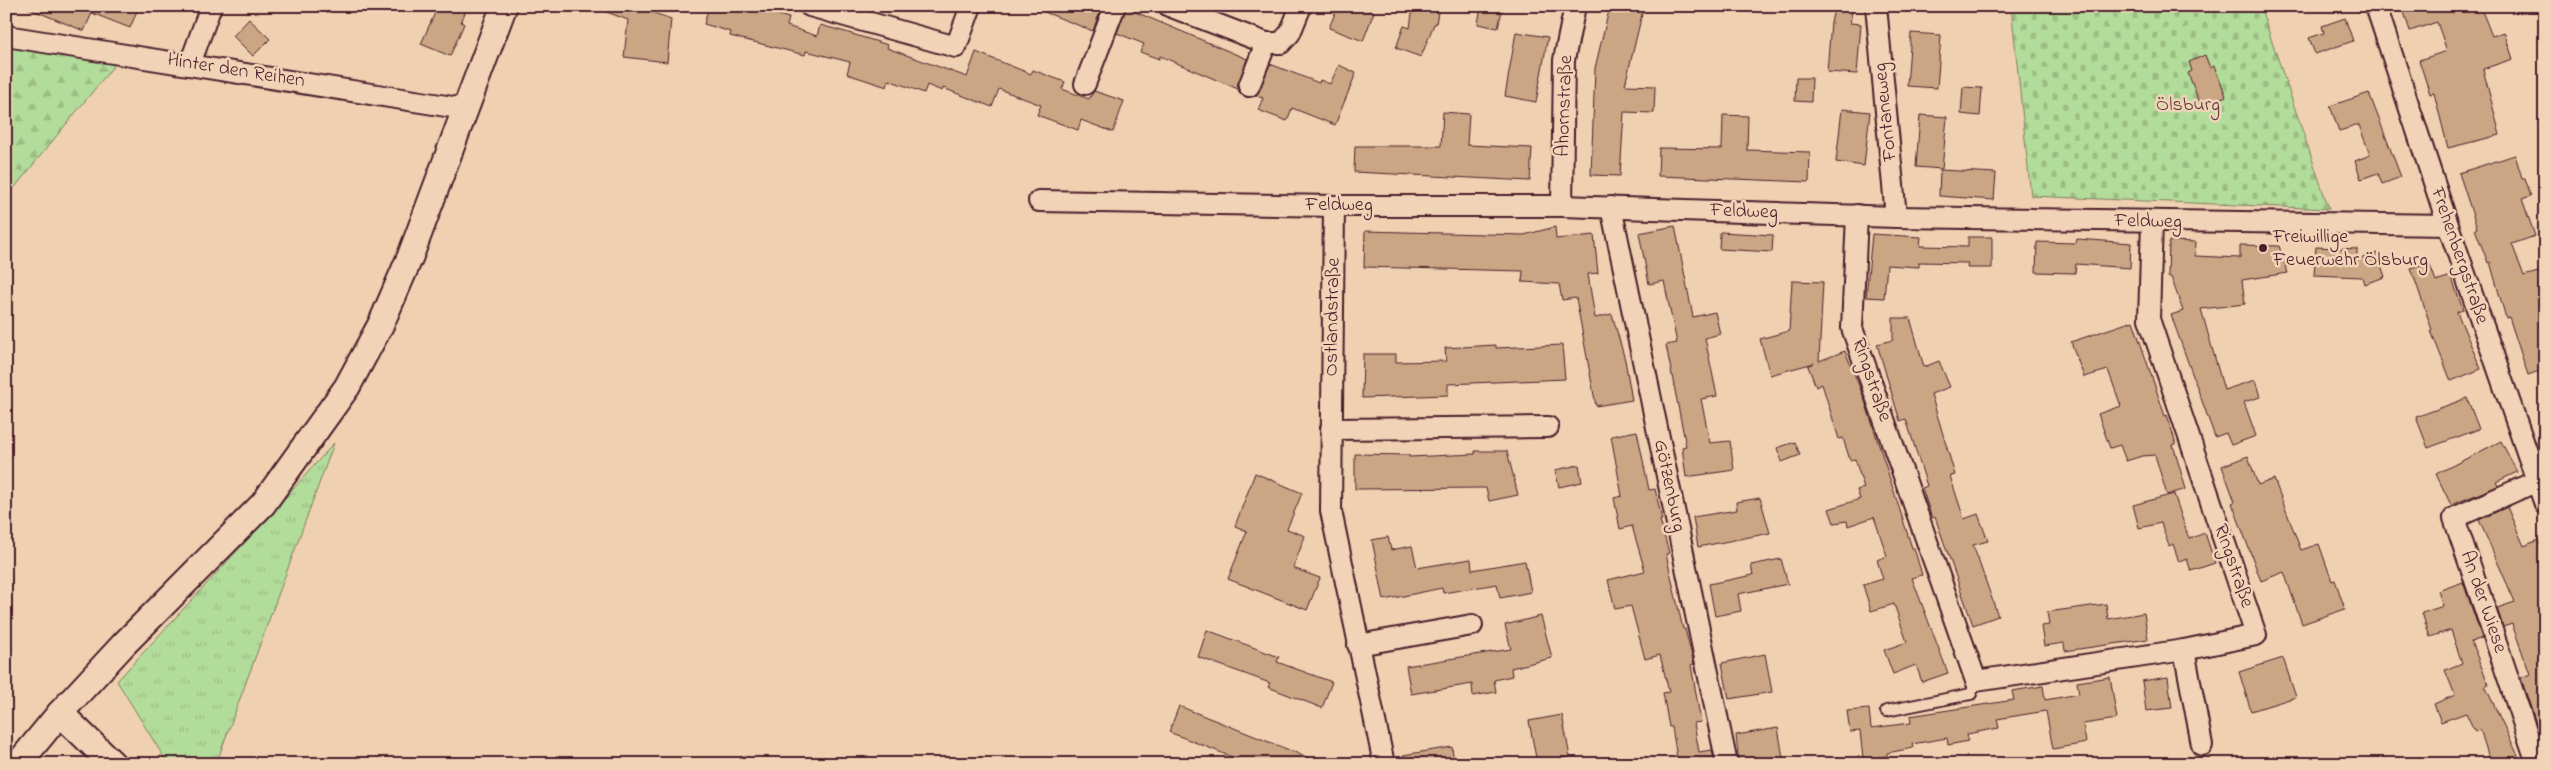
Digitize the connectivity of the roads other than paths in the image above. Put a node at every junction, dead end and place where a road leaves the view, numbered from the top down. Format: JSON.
{"nodes":[{"id":1,"x":212,"y":6,"type":"edge"},
{"id":2,"x":504,"y":6,"type":"edge"},
{"id":3,"x":810,"y":6,"type":"edge"},
{"id":4,"x":971,"y":6,"type":"edge"},
{"id":5,"x":1115,"y":6,"type":"edge"},
{"id":6,"x":1169,"y":6,"type":"edge"},
{"id":7,"x":1301,"y":6,"type":"edge"},
{"id":8,"x":1575,"y":6,"type":"edge"},
{"id":9,"x":1876,"y":6,"type":"edge"},
{"id":10,"x":2376,"y":6,"type":"edge"},
{"id":11,"x":6,"y":36,"type":"edge"},
{"id":12,"x":1266,"y":43,"type":"junction"},
{"id":13,"x":190,"y":64,"type":"junction"},
{"id":14,"x":1085,"y":84,"type":"dead end"},
{"id":15,"x":1249,"y":86,"type":"dead end"},
{"id":16,"x":465,"y":108,"type":"junction"},
{"id":17,"x":1039,"y":201,"type":"dead end"},
{"id":18,"x":1334,"y":206,"type":"junction"},
{"id":19,"x":1562,"y":206,"type":"junction"},
{"id":20,"x":1611,"y":207,"type":"junction"},
{"id":21,"x":1857,"y":215,"type":"junction"},
{"id":22,"x":1896,"y":217,"type":"junction"},
{"id":23,"x":2152,"y":222,"type":"junction"},
{"id":24,"x":2448,"y":225,"type":"junction"},
{"id":25,"x":1548,"y":427,"type":"dead end"},
{"id":26,"x":1331,"y":429,"type":"junction"},
{"id":27,"x":2536,"y":454,"type":"edge"},
{"id":28,"x":2537,"y":481,"type":"junction"},
{"id":29,"x":2545,"y":504,"type":"edge"},
{"id":30,"x":1472,"y":625,"type":"dead end"},
{"id":31,"x":1358,"y":644,"type":"junction"},
{"id":32,"x":2184,"y":650,"type":"junction"},
{"id":33,"x":1976,"y":681,"type":"junction"},
{"id":34,"x":1886,"y":710,"type":"dead end"},
{"id":35,"x":60,"y":713,"type":"junction"},
{"id":36,"x":2202,"y":745,"type":"dead end"},
{"id":37,"x":2545,"y":759,"type":"edge"},
{"id":38,"x":18,"y":764,"type":"edge"},
{"id":39,"x":113,"y":764,"type":"edge"},
{"id":40,"x":1384,"y":764,"type":"edge"},
{"id":41,"x":1727,"y":764,"type":"edge"}],
"edges":[{"from":1,"to":13,"type":"street"},
{"from":2,"to":16,"type":"street"},
{"from":3,"to":4,"type":"street"},
{"from":5,"to":14,"type":"street"},
{"from":6,"to":12,"type":"street"},
{"from":7,"to":12,"type":"street"},
{"from":8,"to":19,"type":"street","name":"Ahornstraße"},
{"from":9,"to":22,"type":"street","name":"Fontaneweg"},
{"from":10,"to":24,"type":"street","name":"Frehenbergstraße"},
{"from":11,"to":13,"type":"street","name":"Hinter den Reihen"},
{"from":12,"to":15,"type":"street"},
{"from":13,"to":16,"type":"street","name":"Hinter den Reihen"},
{"from":16,"to":35,"type":"street"},
{"from":17,"to":18,"type":"street","name":"Feldweg"},
{"from":18,"to":19,"type":"street","name":"Feldweg"},
{"from":18,"to":26,"type":"street","name":"Ostlandstraße"},
{"from":19,"to":20,"type":"street","name":"Feldweg"},
{"from":20,"to":21,"type":"street","name":"Feldweg"},
{"from":20,"to":41,"type":"street","name":"Götzenburg"},
{"from":21,"to":22,"type":"street","name":"Feldweg"},
{"from":21,"to":33,"type":"street","name":"Ringstraße"},
{"from":22,"to":23,"type":"street","name":"Feldweg"},
{"from":23,"to":24,"type":"street","name":"Feldweg"},
{"from":23,"to":32,"type":"street","name":"Ringstraße"},
{"from":24,"to":27,"type":"street","name":"Frehenbergstraße"},
{"from":25,"to":26,"type":"street"},
{"from":26,"to":31,"type":"street","name":"Ostlandstraße"},
{"from":27,"to":28,"type":"street","name":"Frehenbergstraße"},
{"from":28,"to":29,"type":"street","name":"Frehenbergstraße"},
{"from":28,"to":37,"type":"street","name":"An der Wiese"},
{"from":30,"to":31,"type":"street"},
{"from":31,"to":40,"type":"street","name":"Ostlandstraße"},
{"from":32,"to":33,"type":"street","name":"Ringstraße"},
{"from":32,"to":36,"type":"street"},
{"from":33,"to":34,"type":"lane"},
{"from":35,"to":38,"type":"street"},
{"from":35,"to":39,"type":"street"}]}
